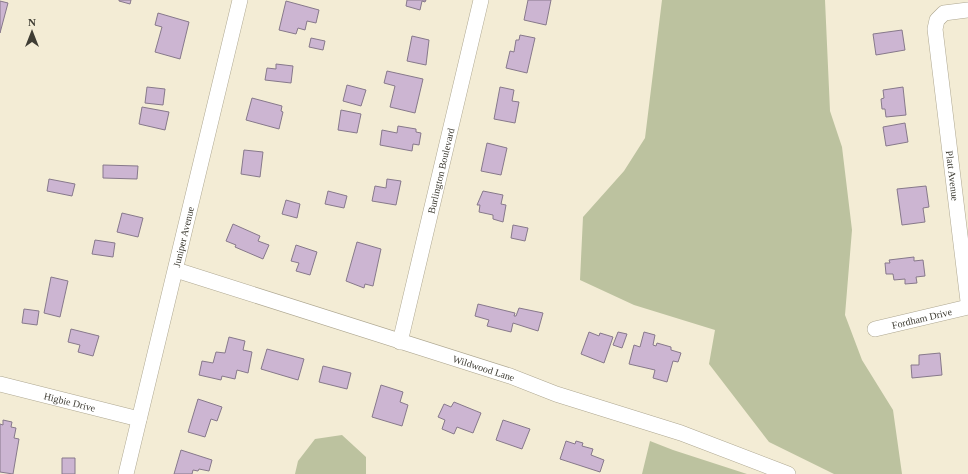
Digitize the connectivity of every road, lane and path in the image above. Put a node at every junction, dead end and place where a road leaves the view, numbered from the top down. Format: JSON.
{"nodes":[{"id":1,"x":240,"y":0,"type":"edge"},
{"id":2,"x":481,"y":0,"type":"edge"},
{"id":3,"x":968,"y":10,"type":"edge"},
{"id":4,"x":176,"y":270,"type":"junction"},
{"id":5,"x":968,"y":301,"type":"edge"},
{"id":6,"x":968,"y":307,"type":"edge"},
{"id":7,"x":875,"y":329,"type":"dead end"},
{"id":8,"x":400,"y":342,"type":"junction"},
{"id":9,"x":0,"y":384,"type":"edge"},
{"id":10,"x":139,"y":419,"type":"junction"},
{"id":11,"x":126,"y":474,"type":"edge"},
{"id":12,"x":788,"y":474,"type":"edge"}],
"edges":[{"from":1,"to":4,"type":"street","name":"Juniper Avenue"},
{"from":2,"to":8,"type":"street","name":"Burlington Boulevard"},
{"from":3,"to":5,"type":"street","name":"Platt Avenue"},
{"from":4,"to":8,"type":"street","name":"Wildwood Lane"},
{"from":4,"to":10,"type":"street","name":"Juniper Avenue"},
{"from":6,"to":7,"type":"street","name":"Fordham Drive"},
{"from":8,"to":12,"type":"street","name":"Wildwood Lane"},
{"from":9,"to":10,"type":"street","name":"Higbie Drive"},
{"from":10,"to":11,"type":"street","name":"Juniper Avenue"}]}
